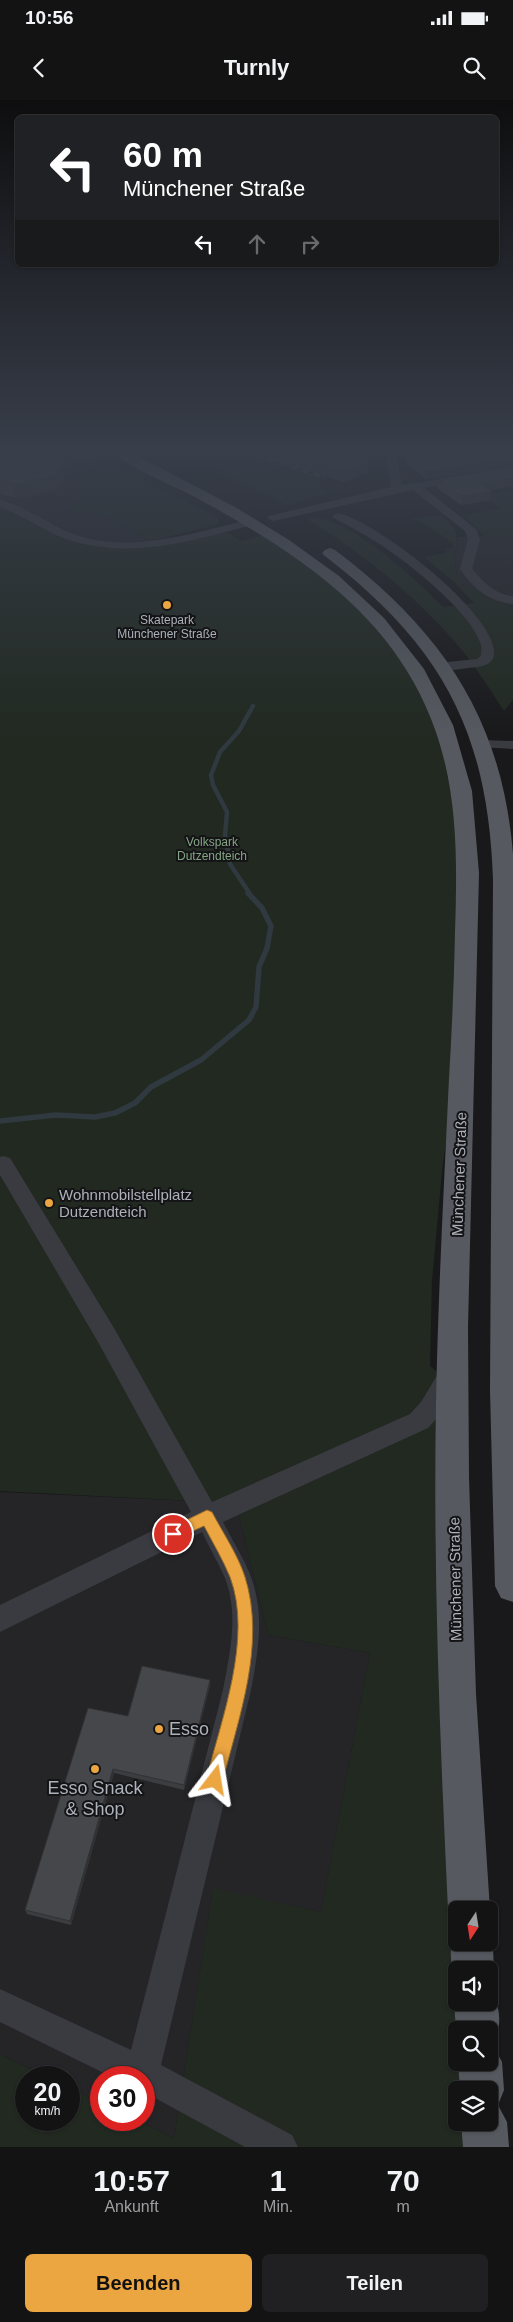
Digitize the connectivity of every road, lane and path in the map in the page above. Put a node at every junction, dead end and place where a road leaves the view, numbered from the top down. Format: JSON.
{"nodes":[{"id":1,"x":292,"y":546,"type":"edge"},
{"id":2,"x":319,"y":546,"type":"edge"},
{"id":3,"x":391,"y":546,"type":"edge"},
{"id":4,"x":471,"y":546,"type":"edge"},
{"id":5,"x":338,"y":559,"type":"junction"},
{"id":6,"x":310,"y":560,"type":"junction"},
{"id":7,"x":513,"y":600,"type":"edge"},
{"id":8,"x":443,"y":666,"type":"junction"},
{"id":9,"x":449,"y":742,"type":"junction"},
{"id":10,"x":482,"y":744,"type":"junction"},
{"id":11,"x":513,"y":745,"type":"edge"},
{"id":12,"x":3,"y":1163,"type":"dead end"},
{"id":13,"x":453,"y":1368,"type":"junction"},
{"id":14,"x":207,"y":1517,"type":"junction"},
{"id":15,"x":513,"y":1586,"type":"edge"},
{"id":16,"x":0,"y":1619,"type":"edge"},
{"id":17,"x":469,"y":1901,"type":"edge"},
{"id":18,"x":0,"y":2005,"type":"edge"},
{"id":19,"x":127,"y":2066,"type":"edge"},
{"id":20,"x":144,"y":2066,"type":"edge"},
{"id":21,"x":155,"y":2080,"type":"edge"},
{"id":22,"x":485,"y":2131,"type":"edge"},
{"id":23,"x":280,"y":2147,"type":"edge"},
{"id":24,"x":486,"y":2147,"type":"edge"}],
"edges":[{"from":1,"to":6,"type":"main road","name":"Münchener Straße"},
{"from":2,"to":5,"type":"main road"},
{"from":3,"to":8,"type":"street"},
{"from":4,"to":7,"type":"street"},
{"from":5,"to":6,"type":"main road"},
{"from":5,"to":8,"type":"main road"},
{"from":6,"to":9,"type":"main road","name":"Münchener Straße"},
{"from":8,"to":10,"type":"main road"},
{"from":9,"to":10,"type":"main road"},
{"from":9,"to":13,"type":"main road","name":"Münchener Straße"},
{"from":10,"to":11,"type":"street"},
{"from":10,"to":15,"type":"main road"},
{"from":12,"to":14,"type":"street"},
{"from":13,"to":14,"type":"street"},
{"from":13,"to":17,"type":"main road","name":"Münchener Straße"},
{"from":14,"to":16,"type":"street"},
{"from":14,"to":20,"type":"street"},
{"from":18,"to":19,"type":"street"},
{"from":21,"to":23,"type":"street"},
{"from":22,"to":24,"type":"main road"}]}
